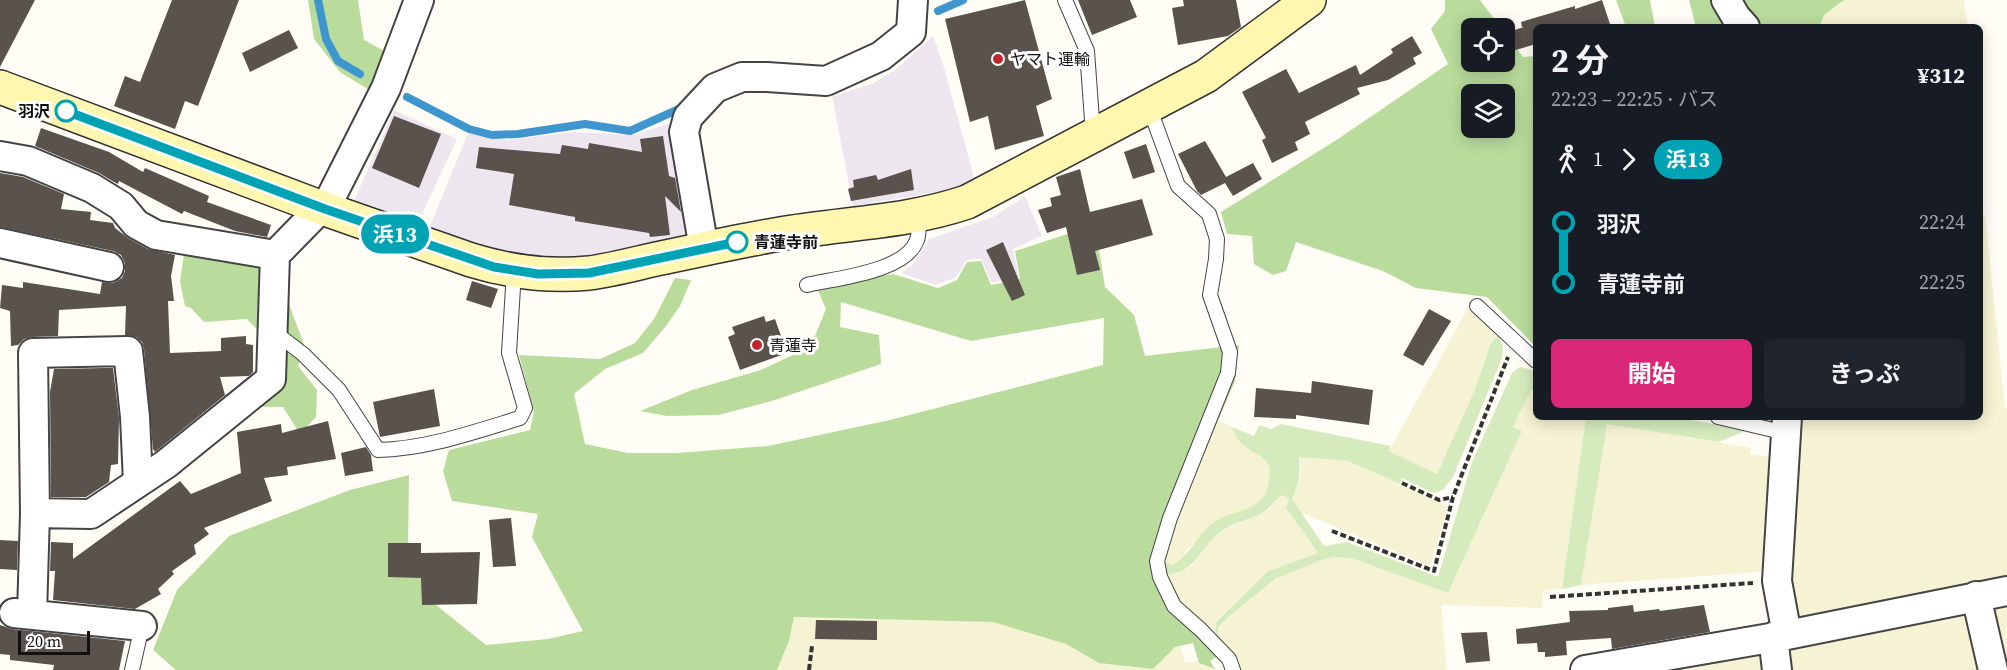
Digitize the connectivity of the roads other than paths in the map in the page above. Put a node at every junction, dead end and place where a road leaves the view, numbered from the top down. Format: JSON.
{"nodes":[{"id":1,"x":419,"y":0,"type":"edge"},
{"id":2,"x":1065,"y":0,"type":"edge"},
{"id":3,"x":1308,"y":0,"type":"edge"},
{"id":4,"x":1726,"y":0,"type":"edge"},
{"id":5,"x":920,"y":3,"type":"edge"},
{"id":6,"x":1742,"y":24,"type":"edge"},
{"id":7,"x":0,"y":87,"type":"edge"},
{"id":8,"x":1149,"y":107,"type":"junction"},
{"id":9,"x":1093,"y":136,"type":"junction"},
{"id":10,"x":0,"y":156,"type":"edge"},
{"id":11,"x":323,"y":208,"type":"junction"},
{"id":12,"x":918,"y":216,"type":"junction"},
{"id":13,"x":0,"y":243,"type":"edge"},
{"id":14,"x":704,"y":249,"type":"junction"},
{"id":15,"x":275,"y":255,"type":"junction"},
{"id":16,"x":109,"y":267,"type":"dead end"},
{"id":17,"x":514,"y":271,"type":"junction"},
{"id":18,"x":807,"y":285,"type":"dead end"},
{"id":19,"x":1478,"y":306,"type":"dead end"},
{"id":20,"x":273,"y":331,"type":"junction"},
{"id":21,"x":1533,"y":358,"type":"edge"},
{"id":22,"x":1744,"y":420,"type":"edge"},
{"id":23,"x":1786,"y":425,"type":"edge"},
{"id":24,"x":138,"y":482,"type":"junction"},
{"id":25,"x":35,"y":513,"type":"junction"},
{"id":26,"x":2007,"y":591,"type":"edge"},
{"id":27,"x":1976,"y":596,"type":"junction"},
{"id":28,"x":142,"y":626,"type":"joint"},
{"id":29,"x":1780,"y":636,"type":"junction"},
{"id":30,"x":132,"y":670,"type":"edge"},
{"id":31,"x":1233,"y":670,"type":"edge"},
{"id":32,"x":1585,"y":670,"type":"edge"},
{"id":33,"x":1777,"y":670,"type":"edge"},
{"id":34,"x":1993,"y":670,"type":"edge"}],
"edges":[{"from":1,"to":11,"type":"street"},
{"from":2,"to":9,"type":"lane"},
{"from":3,"to":8,"type":"street"},
{"from":4,"to":6,"type":"street"},
{"from":5,"to":14,"type":"street"},
{"from":7,"to":11,"type":"street"},
{"from":8,"to":9,"type":"street"},
{"from":8,"to":31,"type":"lane"},
{"from":9,"to":12,"type":"street"},
{"from":10,"to":15,"type":"street"},
{"from":11,"to":15,"type":"street"},
{"from":11,"to":17,"type":"street"},
{"from":12,"to":14,"type":"street"},
{"from":12,"to":18,"type":"lane"},
{"from":13,"to":16,"type":"street"},
{"from":14,"to":17,"type":"street"},
{"from":15,"to":20,"type":"street"},
{"from":17,"to":20,"type":"lane"},
{"from":19,"to":21,"type":"lane"},
{"from":20,"to":24,"type":"street"},
{"from":22,"to":23,"type":"lane"},
{"from":23,"to":29,"type":"street"},
{"from":24,"to":25,"type":"street"},
{"from":24,"to":25,"type":"street"},
{"from":25,"to":28,"type":"street"},
{"from":26,"to":27,"type":"street"},
{"from":27,"to":29,"type":"street"},
{"from":27,"to":34,"type":"street"},
{"from":28,"to":30,"type":"lane"},
{"from":29,"to":32,"type":"street"},
{"from":29,"to":33,"type":"street"}]}
